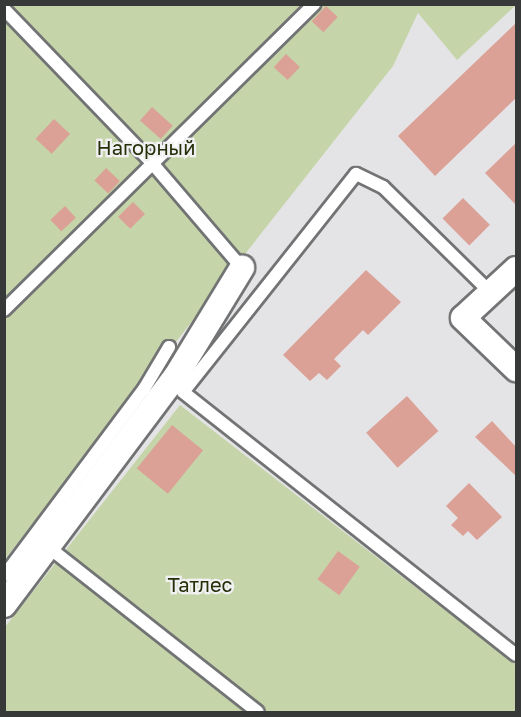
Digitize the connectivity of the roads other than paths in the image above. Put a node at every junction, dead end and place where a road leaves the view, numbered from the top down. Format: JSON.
{"nodes":[{"id":1,"x":314,"y":4,"type":"edge"},
{"id":2,"x":8,"y":10,"type":"edge"},
{"id":3,"x":152,"y":163,"type":"junction"},
{"id":4,"x":242,"y":268,"type":"joint"},
{"id":5,"x":516,"y":269,"type":"edge"},
{"id":6,"x":492,"y":294,"type":"junction"},
{"id":7,"x":4,"y":310,"type":"edge"},
{"id":8,"x":169,"y":346,"type":"dead end"},
{"id":9,"x":516,"y":369,"type":"edge"},
{"id":10,"x":47,"y":546,"type":"junction"},
{"id":11,"x":4,"y":576,"type":"edge"},
{"id":12,"x":4,"y":605,"type":"edge"},
{"id":13,"x":516,"y":655,"type":"edge"},
{"id":14,"x":258,"y":712,"type":"edge"}],
"edges":[{"from":1,"to":3,"type":"lane"},
{"from":2,"to":3,"type":"lane"},
{"from":3,"to":4,"type":"lane"},
{"from":3,"to":7,"type":"lane"},
{"from":4,"to":10,"type":"street"},
{"from":5,"to":6,"type":"street"},
{"from":6,"to":9,"type":"street"},
{"from":6,"to":13,"type":"lane"},
{"from":8,"to":11,"type":"lane"},
{"from":10,"to":12,"type":"street"},
{"from":10,"to":14,"type":"lane"}]}
